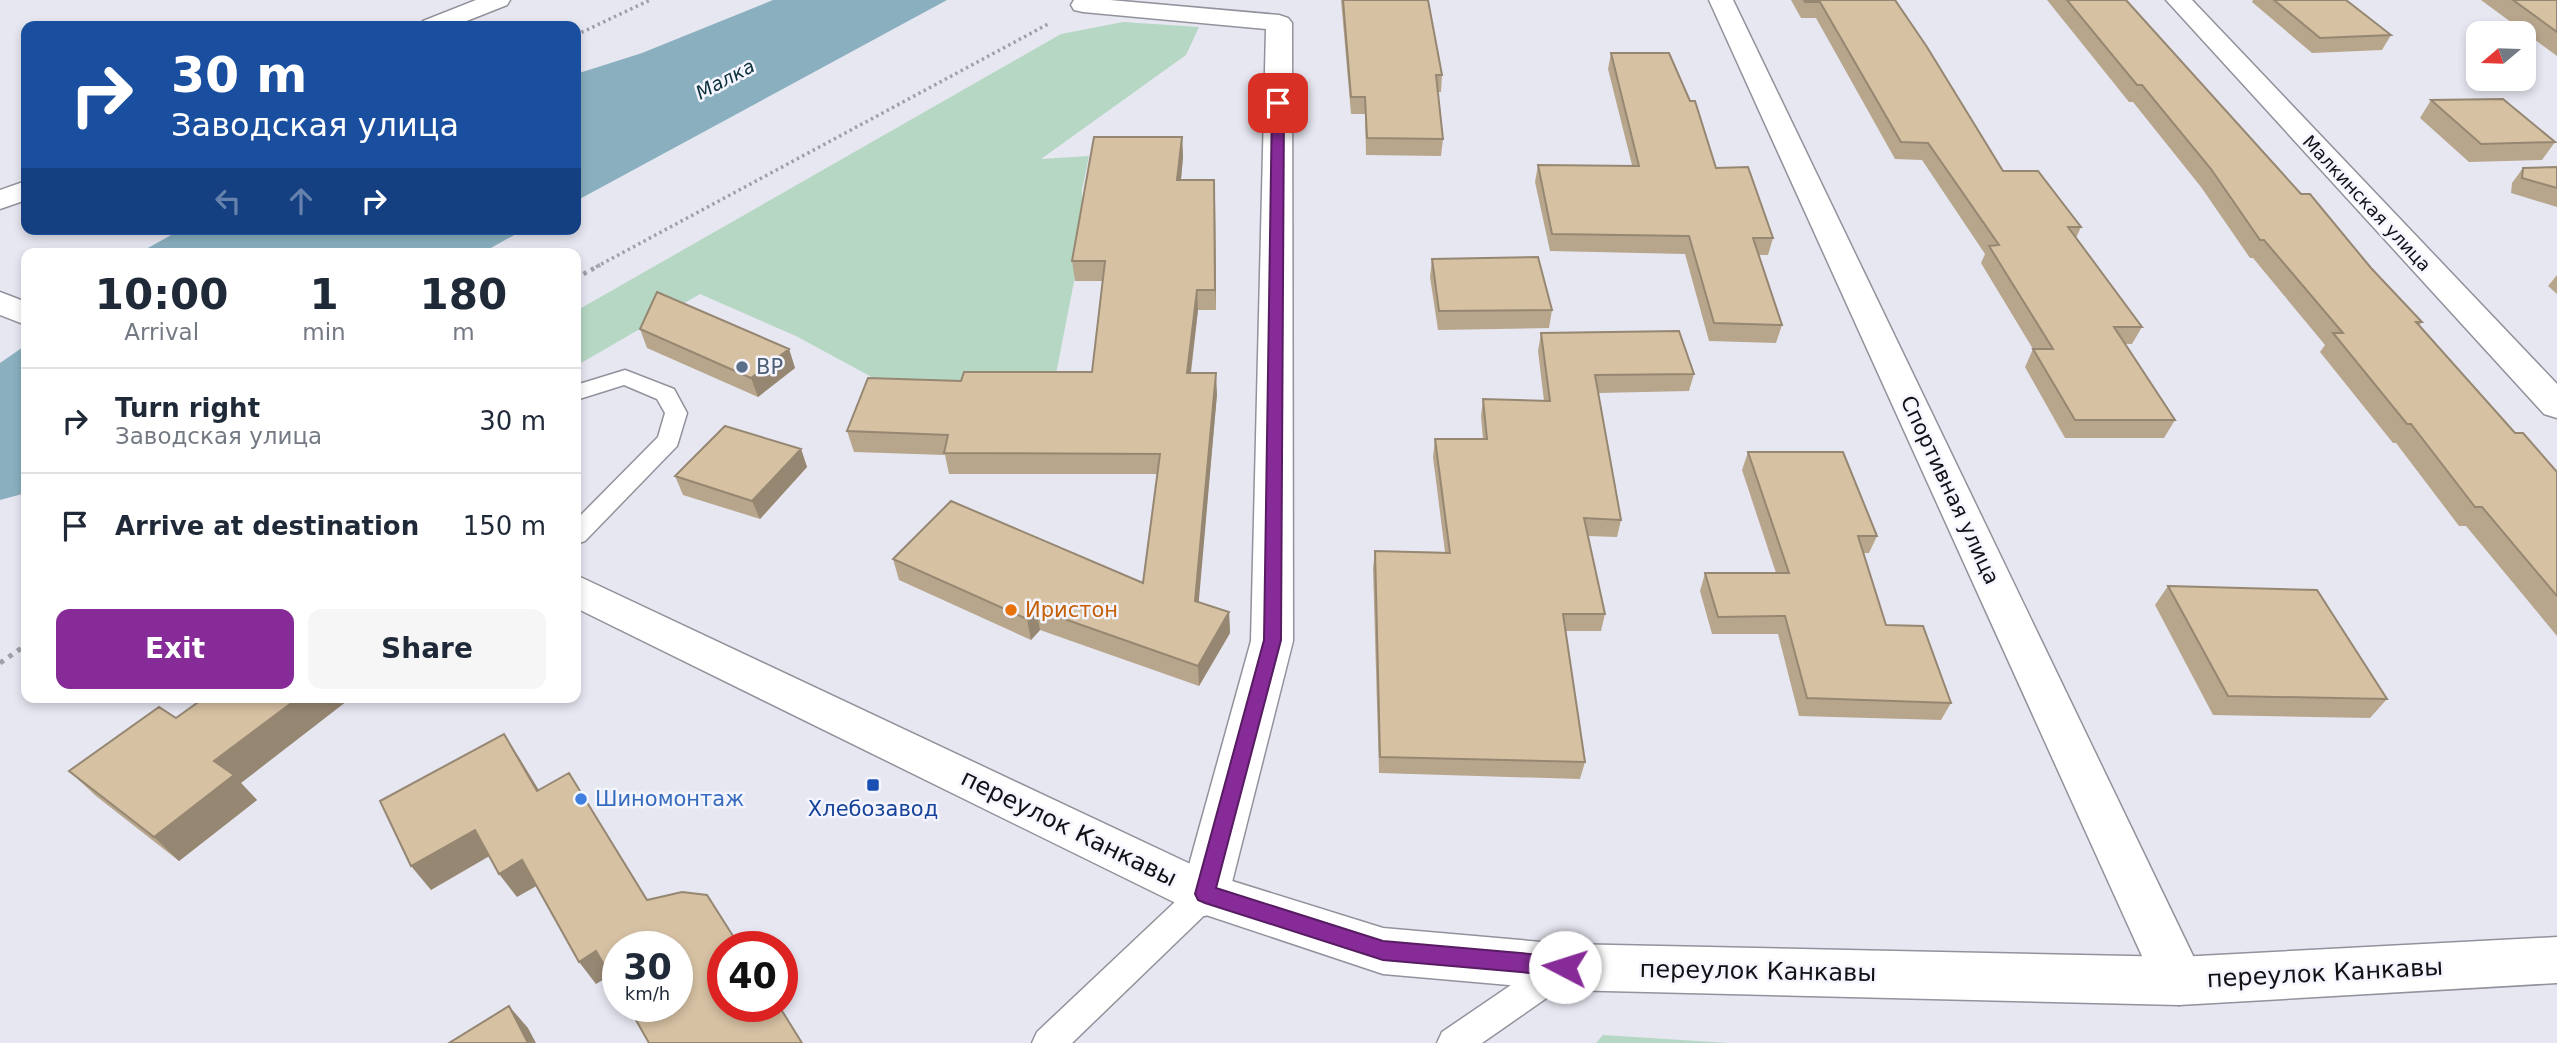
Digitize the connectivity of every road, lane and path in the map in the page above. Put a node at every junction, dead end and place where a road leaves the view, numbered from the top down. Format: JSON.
{"nodes":[{"id":1,"x":498,"y":0,"type":"edge"},
{"id":2,"x":650,"y":0,"type":"edge"},
{"id":3,"x":1721,"y":0,"type":"edge"},
{"id":4,"x":2178,"y":0,"type":"edge"},
{"id":5,"x":1083,"y":5,"type":"joint"},
{"id":6,"x":445,"y":21,"type":"edge"},
{"id":7,"x":581,"y":32,"type":"edge"},
{"id":8,"x":21,"y":192,"type":"edge"},
{"id":9,"x":0,"y":200,"type":"edge"},
{"id":10,"x":581,"y":275,"type":"edge"},
{"id":11,"x":0,"y":302,"type":"edge"},
{"id":12,"x":21,"y":312,"type":"edge"},
{"id":13,"x":581,"y":391,"type":"edge"},
{"id":14,"x":2557,"y":406,"type":"edge"},
{"id":15,"x":581,"y":531,"type":"edge"},
{"id":16,"x":581,"y":592,"type":"edge"},
{"id":17,"x":21,"y":648,"type":"edge"},
{"id":18,"x":0,"y":663,"type":"edge"},
{"id":19,"x":1205,"y":894,"type":"junction"},
{"id":20,"x":2557,"y":960,"type":"edge"},
{"id":21,"x":1565,"y":967,"type":"junction"},
{"id":22,"x":2179,"y":981,"type":"junction"},
{"id":23,"x":1049,"y":1043,"type":"edge"},
{"id":24,"x":1454,"y":1043,"type":"edge"}],
"edges":[{"from":1,"to":6,"type":"street"},
{"from":2,"to":7,"type":"path"},
{"from":3,"to":22,"type":"street","name":"Спортивная улица"},
{"from":4,"to":14,"type":"street","name":"Малкинская улица"},
{"from":5,"to":10,"type":"path"},
{"from":5,"to":19,"type":"street"},
{"from":8,"to":9,"type":"street"},
{"from":11,"to":12,"type":"street"},
{"from":13,"to":15,"type":"lane"},
{"from":16,"to":19,"type":"street","name":"переулок Канкавы"},
{"from":17,"to":18,"type":"path"},
{"from":19,"to":21,"type":"street","name":"переулок Канкавы"},
{"from":19,"to":23,"type":"lane"},
{"from":20,"to":22,"type":"street","name":"переулок Канкавы"},
{"from":21,"to":22,"type":"street","name":"переулок Канкавы"},
{"from":21,"to":24,"type":"lane"}]}
